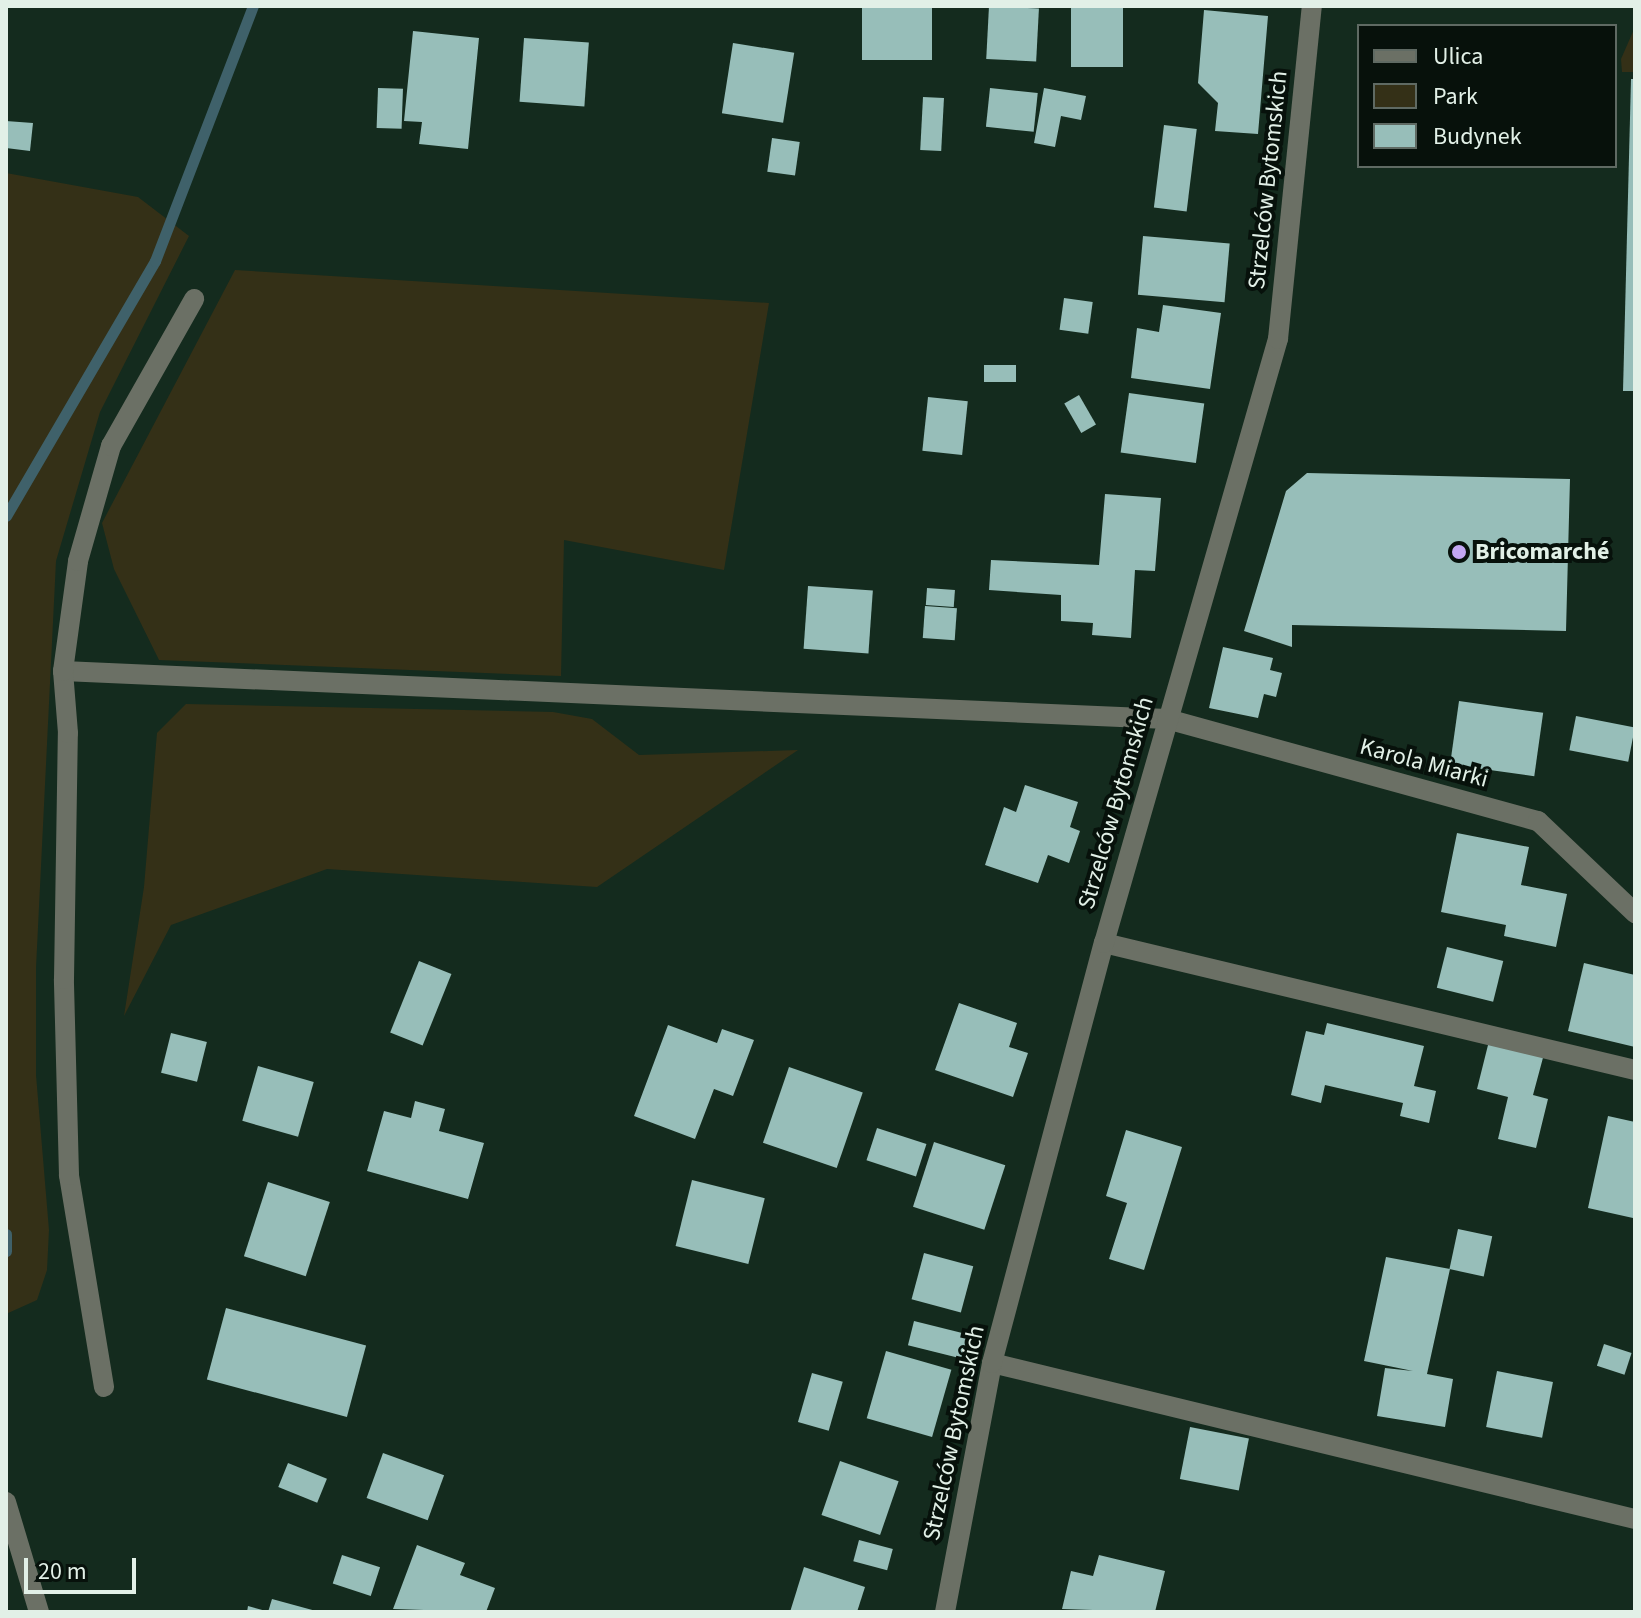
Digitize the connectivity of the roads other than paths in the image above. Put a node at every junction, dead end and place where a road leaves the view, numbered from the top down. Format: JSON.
{"nodes":[{"id":1,"x":1312,"y":6,"type":"edge"},
{"id":2,"x":194,"y":299,"type":"dead end"},
{"id":3,"x":63,"y":671,"type":"junction"},
{"id":4,"x":1167,"y":719,"type":"junction"},
{"id":5,"x":1635,"y":913,"type":"edge"},
{"id":6,"x":1104,"y":943,"type":"junction"},
{"id":7,"x":1635,"y":1070,"type":"edge"},
{"id":8,"x":992,"y":1363,"type":"junction"},
{"id":9,"x":104,"y":1387,"type":"dead end"},
{"id":10,"x":6,"y":1502,"type":"edge"},
{"id":11,"x":1635,"y":1519,"type":"edge"},
{"id":12,"x":39,"y":1612,"type":"edge"},
{"id":13,"x":945,"y":1612,"type":"edge"}],
"edges":[{"from":1,"to":4,"type":"street","name":"Strzelców Bytomskich"},
{"from":2,"to":3,"type":"street"},
{"from":3,"to":4,"type":"street","name":"Karola Miarki"},
{"from":3,"to":9,"type":"street"},
{"from":4,"to":5,"type":"street","name":"Karola Miarki"},
{"from":4,"to":6,"type":"street","name":"Strzelców Bytomskich"},
{"from":6,"to":7,"type":"street"},
{"from":6,"to":8,"type":"street","name":"Strzelców Bytomskich"},
{"from":8,"to":11,"type":"street"},
{"from":8,"to":13,"type":"street","name":"Strzelców Bytomskich"},
{"from":10,"to":12,"type":"street"}]}
